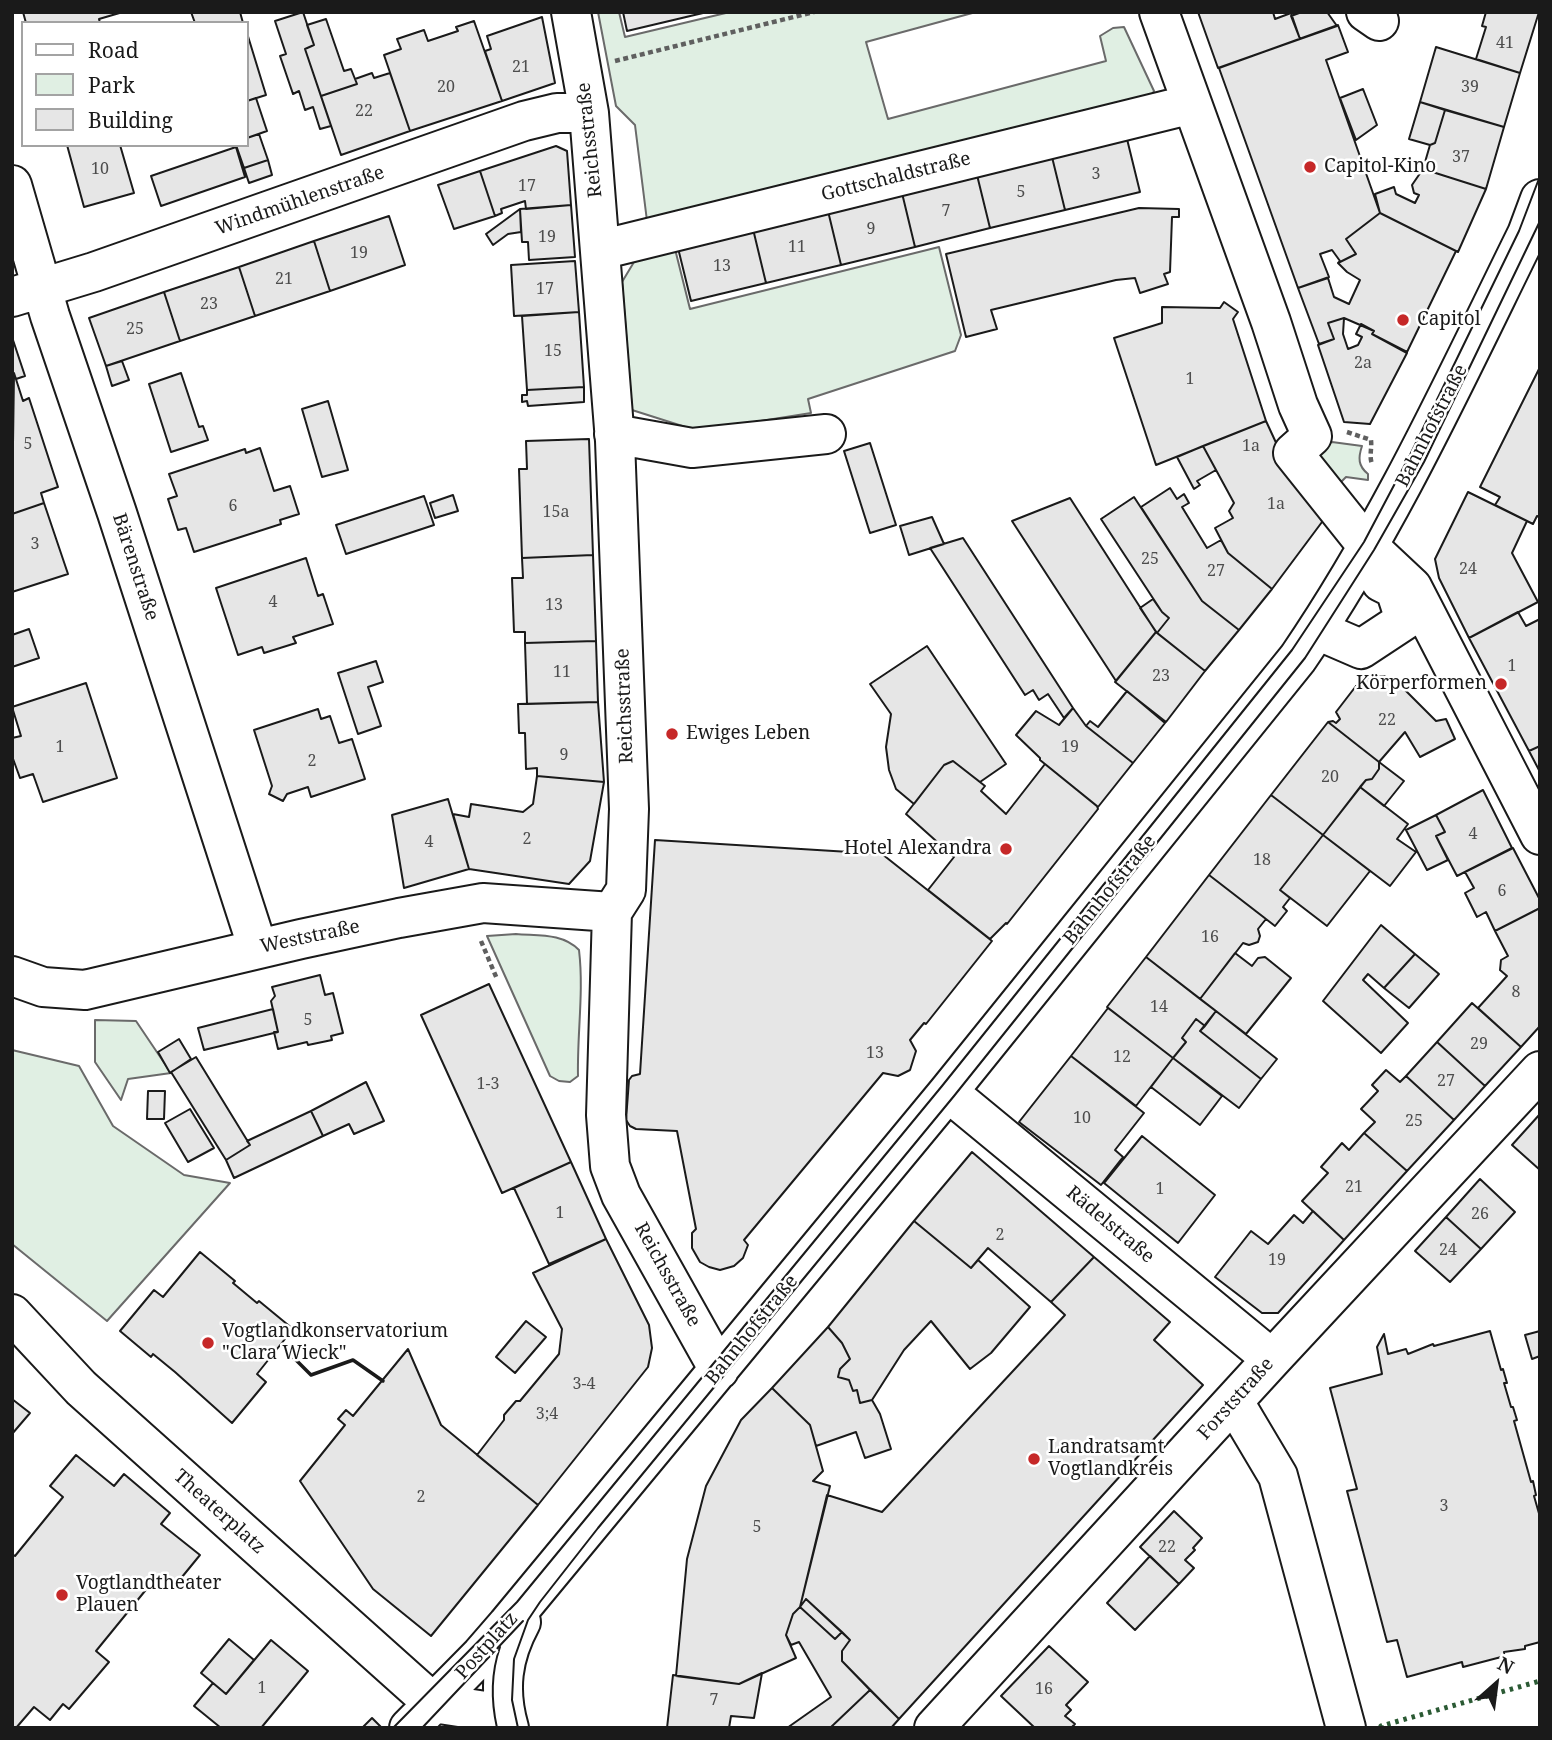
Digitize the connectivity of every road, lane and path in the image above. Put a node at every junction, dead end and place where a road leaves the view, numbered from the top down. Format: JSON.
{"nodes":[{"id":1,"x":571,"y":12,"type":"edge"},
{"id":2,"x":814,"y":12,"type":"edge"},
{"id":3,"x":1159,"y":12,"type":"edge"},
{"id":4,"x":581,"y":69,"type":"junction"},
{"id":5,"x":1192,"y":104,"type":"junction"},
{"id":6,"x":589,"y":113,"type":"junction"},
{"id":7,"x":12,"y":185,"type":"edge"},
{"id":8,"x":1535,"y":224,"type":"edge"},
{"id":9,"x":600,"y":250,"type":"junction"},
{"id":10,"x":27,"y":293,"type":"edge"},
{"id":11,"x":614,"y":434,"type":"junction"},
{"id":12,"x":826,"y":434,"type":"dead end"},
{"id":13,"x":1368,"y":544,"type":"junction"},
{"id":14,"x":1340,"y":592,"type":"junction"},
{"id":15,"x":1317,"y":630,"type":"junction"},
{"id":16,"x":1540,"y":835,"type":"edge"},
{"id":17,"x":612,"y":912,"type":"junction"},
{"id":18,"x":481,"y":941,"type":"dead end"},
{"id":19,"x":258,"y":949,"type":"junction"},
{"id":20,"x":12,"y":976,"type":"edge"},
{"id":21,"x":498,"y":979,"type":"dead end"},
{"id":22,"x":1540,"y":1071,"type":"edge"},
{"id":23,"x":948,"y":1091,"type":"junction"},
{"id":24,"x":12,"y":1314,"type":"edge"},
{"id":25,"x":1272,"y":1359,"type":"junction"},
{"id":26,"x":719,"y":1370,"type":"junction"},
{"id":27,"x":1234,"y":1402,"type":"junction"},
{"id":28,"x":591,"y":1523,"type":"joint"},
{"id":29,"x":540,"y":1586,"type":"junction"},
{"id":30,"x":421,"y":1716,"type":"edge"},
{"id":31,"x":507,"y":1721,"type":"edge"},
{"id":32,"x":934,"y":1728,"type":"edge"},
{"id":33,"x":1346,"y":1728,"type":"edge"}],
"edges":[{"from":1,"to":4,"type":"street","name":"Reichsstraße"},
{"from":2,"to":4,"type":"path"},
{"from":3,"to":5,"type":"street"},
{"from":4,"to":6,"type":"street","name":"Reichsstraße"},
{"from":5,"to":9,"type":"street","name":"Gottschaldstraße"},
{"from":5,"to":13,"type":"street"},
{"from":6,"to":9,"type":"street","name":"Reichsstraße"},
{"from":6,"to":10,"type":"street","name":"Windmühlenstraße"},
{"from":7,"to":10,"type":"street","name":"Bärenstraße"},
{"from":8,"to":13,"type":"street","name":"Bahnhofstraße"},
{"from":9,"to":11,"type":"street","name":"Reichsstraße"},
{"from":10,"to":19,"type":"street","name":"Bärenstraße"},
{"from":11,"to":12,"type":"street"},
{"from":11,"to":17,"type":"street","name":"Reichsstraße"},
{"from":13,"to":14,"type":"street","name":"Bahnhofstraße"},
{"from":13,"to":16,"type":"street"},
{"from":14,"to":15,"type":"street","name":"Bahnhofstraße"},
{"from":14,"to":15,"type":"street"},
{"from":15,"to":23,"type":"street","name":"Bahnhofstraße"},
{"from":17,"to":19,"type":"street","name":"Weststraße"},
{"from":17,"to":26,"type":"street","name":"Reichsstraße"},
{"from":18,"to":21,"type":"path"},
{"from":19,"to":20,"type":"street","name":"Weststraße"},
{"from":22,"to":25,"type":"street","name":"Forststraße"},
{"from":23,"to":25,"type":"street","name":"Rädelstraße"},
{"from":23,"to":26,"type":"street","name":"Bahnhofstraße"},
{"from":24,"to":30,"type":"street","name":"Theaterplatz"},
{"from":25,"to":27,"type":"street","name":"Forststraße"},
{"from":26,"to":28,"type":"street","name":"Bahnhofstraße"},
{"from":27,"to":32,"type":"street","name":"Forststraße"},
{"from":27,"to":33,"type":"street"},
{"from":28,"to":29,"type":"street","name":"Postplatz"},
{"from":29,"to":30,"type":"street","name":"Postplatz"},
{"from":29,"to":31,"type":"street","name":"Postplatz"},
{"from":30,"to":31,"type":"street","name":"Postplatz"}]}
